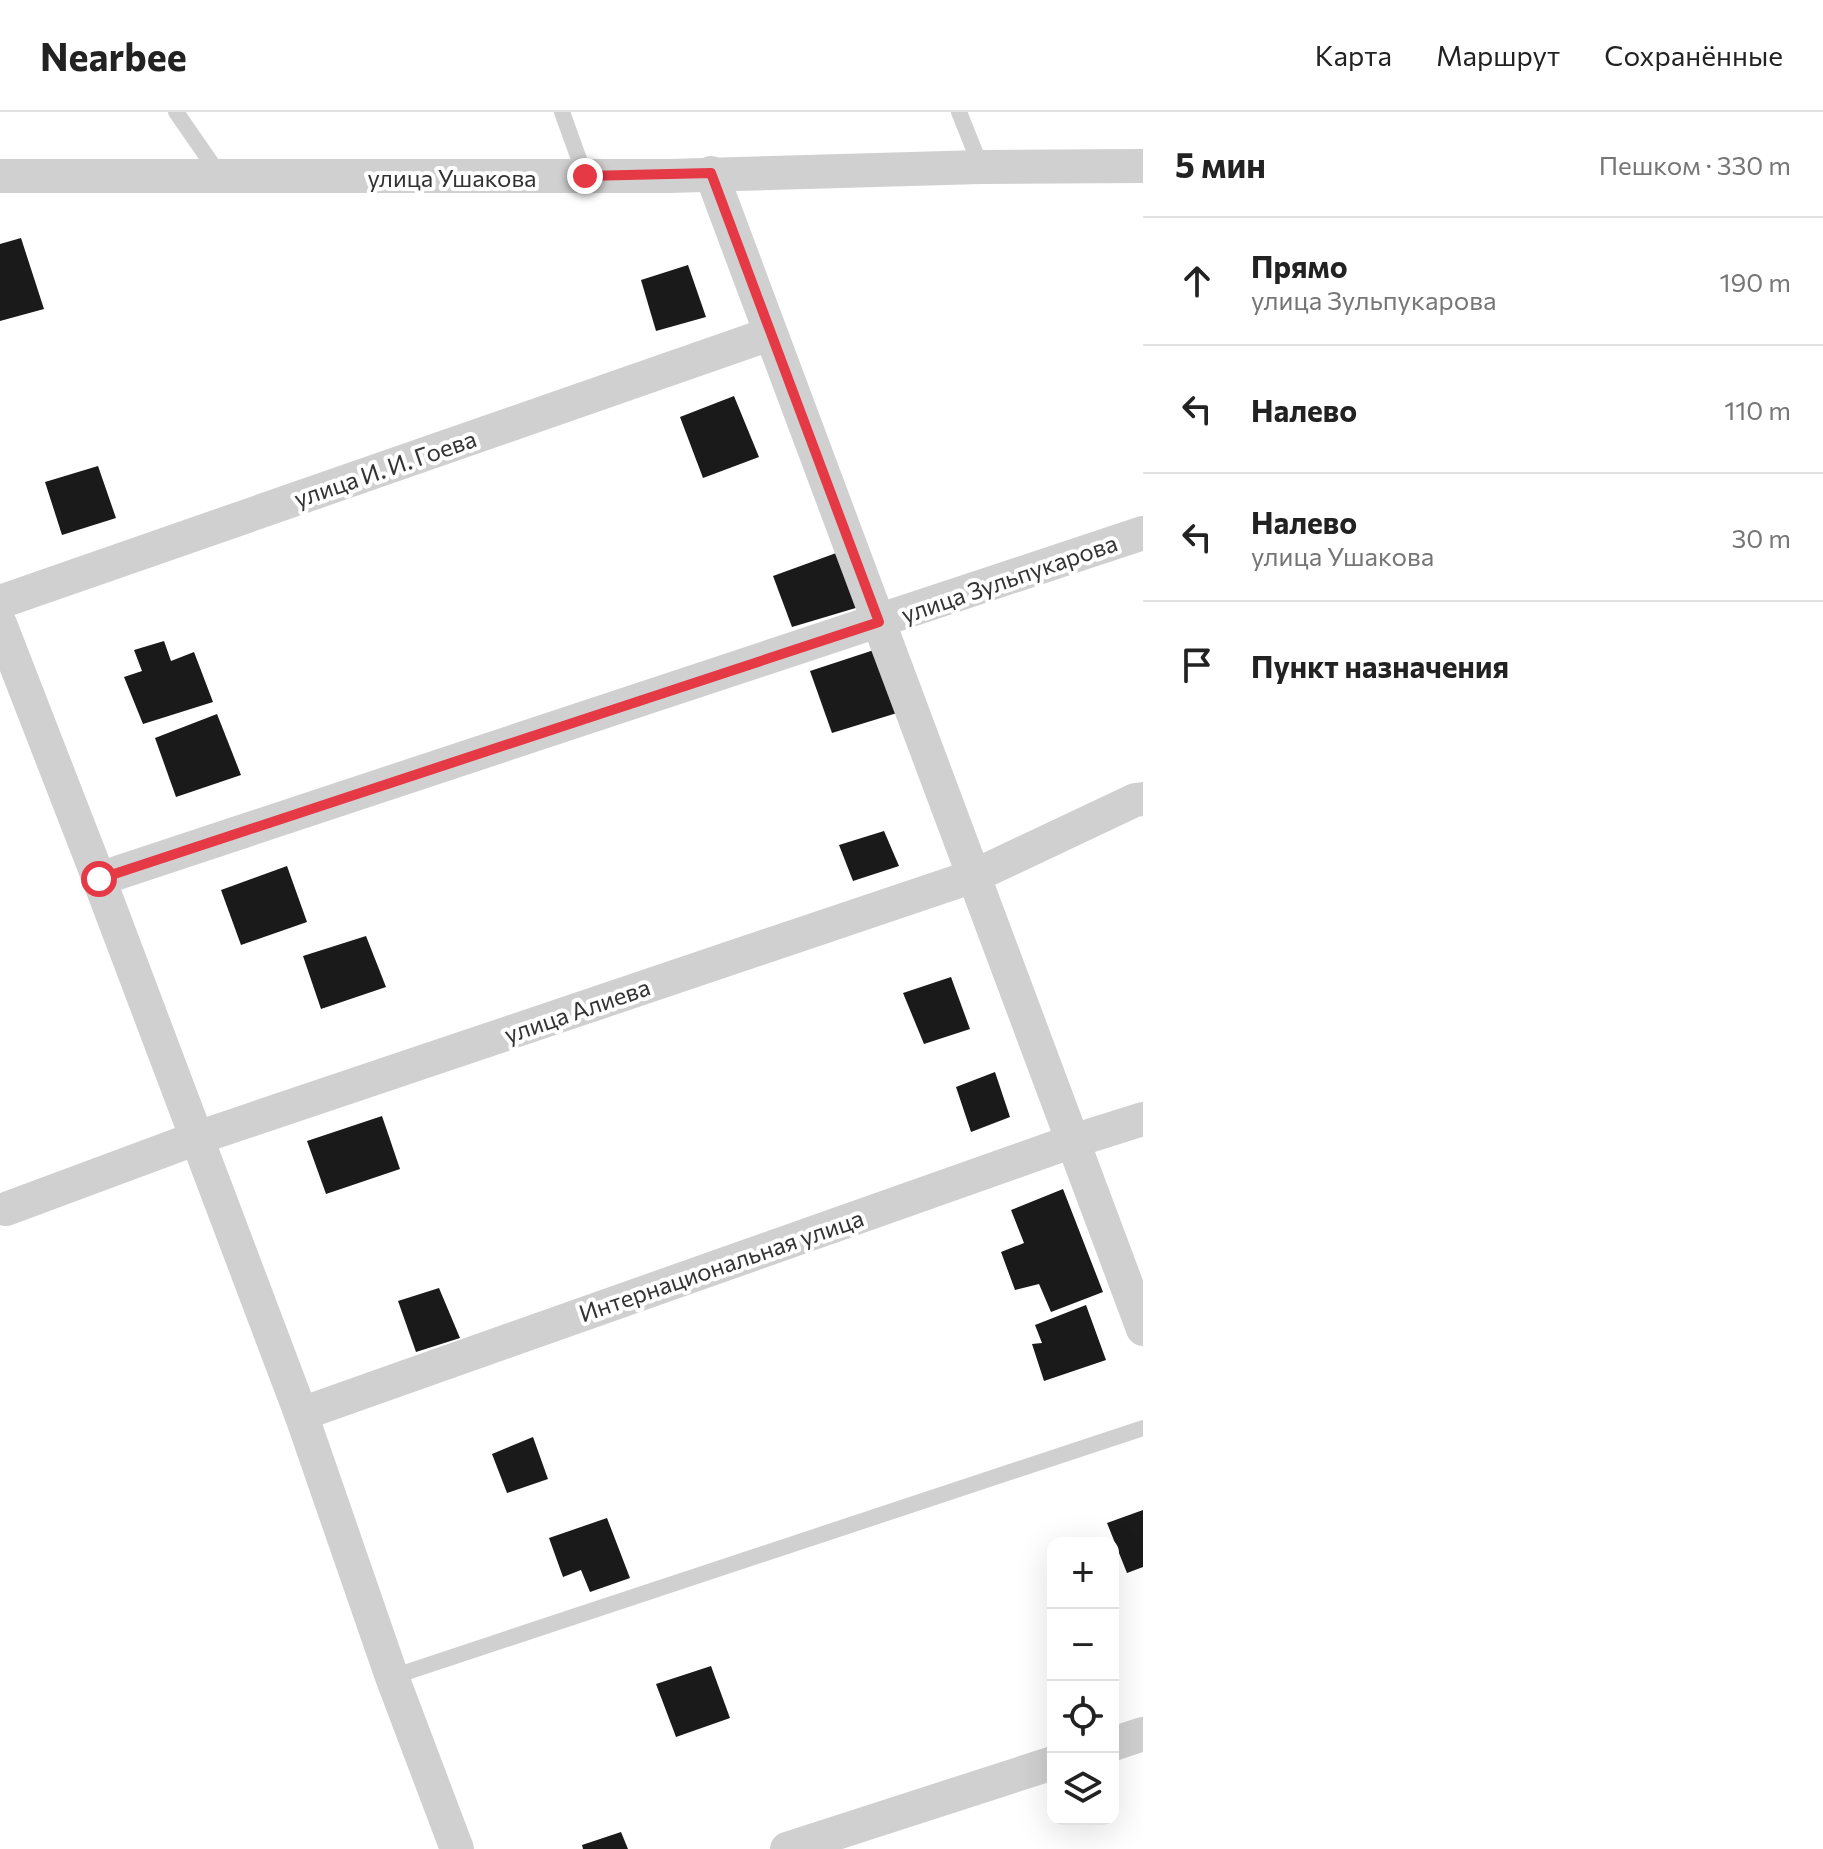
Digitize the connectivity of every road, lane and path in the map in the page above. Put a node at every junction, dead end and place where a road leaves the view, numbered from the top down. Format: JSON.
{"nodes":[{"id":1,"x":176,"y":112,"type":"edge"},
{"id":2,"x":562,"y":112,"type":"edge"},
{"id":3,"x":959,"y":112,"type":"edge"},
{"id":4,"x":1143,"y":166,"type":"edge"},
{"id":5,"x":981,"y":167,"type":"junction"},
{"id":6,"x":711,"y":173,"type":"junction"},
{"id":7,"x":0,"y":176,"type":"edge"},
{"id":8,"x":585,"y":176,"type":"junction"},
{"id":9,"x":221,"y":178,"type":"junction"},
{"id":10,"x":770,"y":334,"type":"junction"},
{"id":11,"x":1143,"y":533,"type":"edge"},
{"id":12,"x":0,"y":602,"type":"edge"},
{"id":13,"x":879,"y":622,"type":"junction"},
{"id":14,"x":0,"y":624,"type":"edge"},
{"id":15,"x":1143,"y":799,"type":"edge"},
{"id":16,"x":974,"y":876,"type":"junction"},
{"id":17,"x":99,"y":879,"type":"junction"},
{"id":18,"x":1143,"y":1119,"type":"edge"},
{"id":19,"x":197,"y":1138,"type":"junction"},
{"id":20,"x":1073,"y":1141,"type":"junction"},
{"id":21,"x":6,"y":1209,"type":"dead end"},
{"id":22,"x":1143,"y":1329,"type":"edge"},
{"id":23,"x":301,"y":1414,"type":"junction"},
{"id":24,"x":1143,"y":1428,"type":"edge"},
{"id":25,"x":392,"y":1677,"type":"junction"},
{"id":26,"x":1143,"y":1734,"type":"edge"},
{"id":27,"x":1119,"y":1742,"type":"edge"},
{"id":28,"x":1047,"y":1765,"type":"edge"},
{"id":29,"x":457,"y":1849,"type":"edge"},
{"id":30,"x":787,"y":1849,"type":"edge"}],
"edges":[{"from":1,"to":9,"type":"lane"},
{"from":2,"to":8,"type":"lane"},
{"from":3,"to":5,"type":"lane"},
{"from":4,"to":5,"type":"street","name":"улица Ушакова"},
{"from":5,"to":6,"type":"street","name":"улица Ушакова"},
{"from":6,"to":8,"type":"street","name":"улица Ушакова"},
{"from":6,"to":10,"type":"street"},
{"from":7,"to":9,"type":"street","name":"улица Ушакова"},
{"from":8,"to":9,"type":"street","name":"улица Ушакова"},
{"from":10,"to":12,"type":"street","name":"улица И. И. Гоева"},
{"from":10,"to":13,"type":"street"},
{"from":11,"to":13,"type":"street","name":"улица Зульпукарова"},
{"from":13,"to":16,"type":"street"},
{"from":13,"to":17,"type":"street","name":"улица Зульпукарова"},
{"from":14,"to":17,"type":"street"},
{"from":15,"to":16,"type":"street","name":"улица Алиева"},
{"from":16,"to":19,"type":"street","name":"улица Алиева"},
{"from":16,"to":20,"type":"street"},
{"from":17,"to":19,"type":"street"},
{"from":18,"to":20,"type":"street","name":"Интернациональная улица"},
{"from":19,"to":21,"type":"street","name":"улица Алиева"},
{"from":19,"to":23,"type":"street"},
{"from":20,"to":22,"type":"street"},
{"from":20,"to":23,"type":"street","name":"Интернациональная улица"},
{"from":23,"to":25,"type":"street"},
{"from":24,"to":25,"type":"lane"},
{"from":25,"to":29,"type":"street"},
{"from":26,"to":27,"type":"street"},
{"from":28,"to":30,"type":"street"}]}
